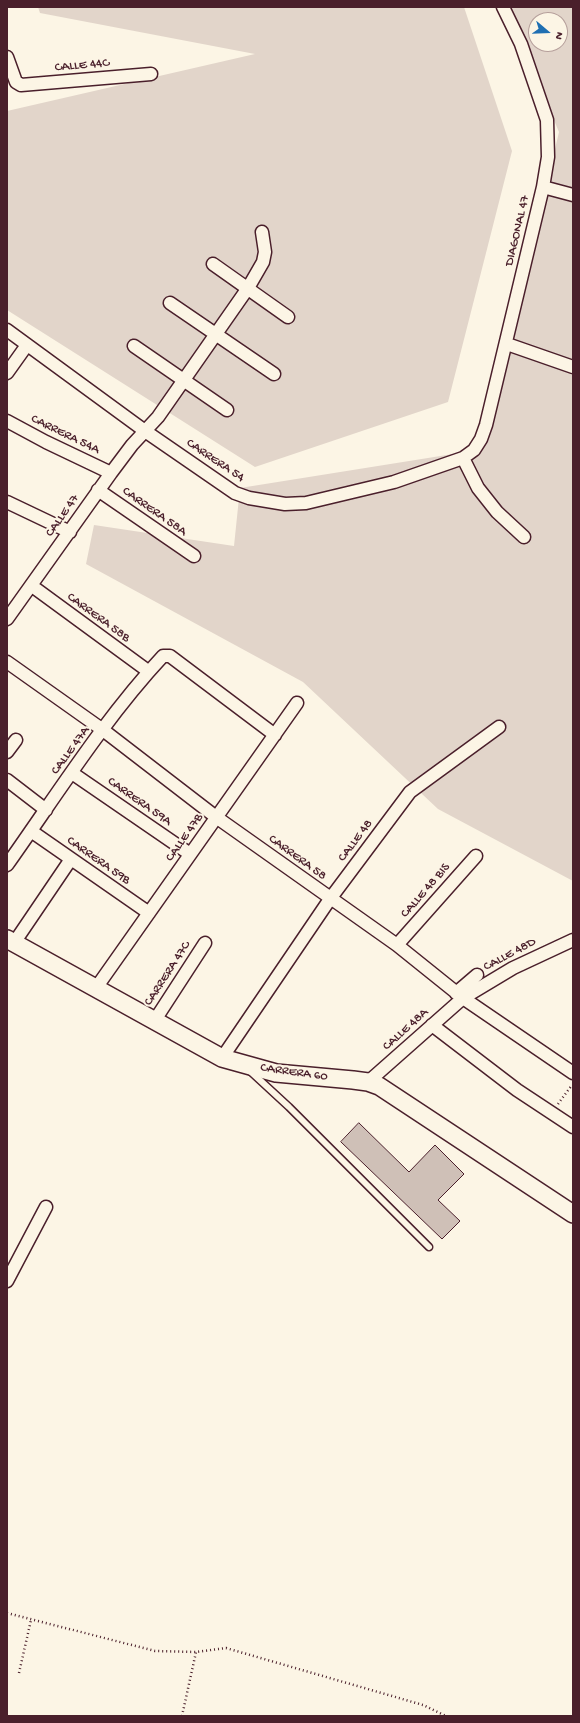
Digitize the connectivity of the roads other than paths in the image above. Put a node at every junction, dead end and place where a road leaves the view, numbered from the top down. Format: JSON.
{"nodes":[{"id":1,"x":503,"y":7,"type":"edge"},
{"id":2,"x":7,"y":57,"type":"edge"},
{"id":3,"x":150,"y":74,"type":"dead end"},
{"id":4,"x":543,"y":187,"type":"junction"},
{"id":5,"x":573,"y":195,"type":"edge"},
{"id":6,"x":262,"y":232,"type":"dead end"},
{"id":7,"x":213,"y":264,"type":"dead end"},
{"id":8,"x":248,"y":288,"type":"junction"},
{"id":9,"x":170,"y":303,"type":"dead end"},
{"id":10,"x":288,"y":317,"type":"dead end"},
{"id":11,"x":7,"y":330,"type":"edge"},
{"id":12,"x":215,"y":335,"type":"junction"},
{"id":13,"x":507,"y":344,"type":"junction"},
{"id":14,"x":27,"y":345,"type":"junction"},
{"id":15,"x":134,"y":346,"type":"dead end"},
{"id":16,"x":573,"y":367,"type":"edge"},
{"id":17,"x":7,"y":373,"type":"edge"},
{"id":18,"x":274,"y":374,"type":"dead end"},
{"id":19,"x":184,"y":380,"type":"junction"},
{"id":20,"x":227,"y":410,"type":"dead end"},
{"id":21,"x":7,"y":421,"type":"edge"},
{"id":22,"x":146,"y":431,"type":"junction"},
{"id":23,"x":463,"y":458,"type":"junction"},
{"id":24,"x":111,"y":473,"type":"junction"},
{"id":25,"x":98,"y":490,"type":"junction"},
{"id":26,"x":7,"y":503,"type":"edge"},
{"id":27,"x":70,"y":532,"type":"junction"},
{"id":28,"x":524,"y":537,"type":"dead end"},
{"id":29,"x":194,"y":556,"type":"dead end"},
{"id":30,"x":32,"y":586,"type":"junction"},
{"id":31,"x":7,"y":620,"type":"edge"},
{"id":32,"x":7,"y":662,"type":"edge"},
{"id":33,"x":148,"y":672,"type":"junction"},
{"id":34,"x":297,"y":703,"type":"dead end"},
{"id":35,"x":499,"y":727,"type":"dead end"},
{"id":36,"x":103,"y":730,"type":"junction"},
{"id":37,"x":275,"y":734,"type":"junction"},
{"id":38,"x":16,"y":740,"type":"dead end"},
{"id":39,"x":7,"y":752,"type":"edge"},
{"id":40,"x":72,"y":773,"type":"junction"},
{"id":41,"x":7,"y":780,"type":"edge"},
{"id":42,"x":46,"y":810,"type":"junction"},
{"id":43,"x":216,"y":817,"type":"junction"},
{"id":44,"x":31,"y":832,"type":"junction"},
{"id":45,"x":190,"y":854,"type":"junction"},
{"id":46,"x":476,"y":856,"type":"dead end"},
{"id":47,"x":71,"y":859,"type":"junction"},
{"id":48,"x":7,"y":865,"type":"edge"},
{"id":49,"x":330,"y":899,"type":"junction"},
{"id":50,"x":149,"y":913,"type":"junction"},
{"id":51,"x":573,"y":940,"type":"edge"},
{"id":52,"x":11,"y":941,"type":"edge"},
{"id":53,"x":204,"y":943,"type":"dead end"},
{"id":54,"x":397,"y":945,"type":"junction"},
{"id":55,"x":477,"y":975,"type":"dead end"},
{"id":56,"x":96,"y":988,"type":"junction"},
{"id":57,"x":459,"y":996,"type":"junction"},
{"id":58,"x":155,"y":1020,"type":"junction"},
{"id":59,"x":432,"y":1025,"type":"junction"},
{"id":60,"x":222,"y":1058,"type":"junction"},
{"id":61,"x":245,"y":1066,"type":"junction"},
{"id":62,"x":573,"y":1073,"type":"edge"},
{"id":63,"x":368,"y":1082,"type":"junction"},
{"id":64,"x":573,"y":1127,"type":"edge"},
{"id":65,"x":46,"y":1207,"type":"dead end"},
{"id":66,"x":573,"y":1214,"type":"edge"},
{"id":67,"x":429,"y":1247,"type":"dead end"},
{"id":68,"x":7,"y":1281,"type":"edge"}],
"edges":[{"from":1,"to":4,"type":"street","name":"DIAGONAL 47"},
{"from":2,"to":3,"type":"street","name":"CALLE 44C"},
{"from":4,"to":5,"type":"street"},
{"from":4,"to":13,"type":"street","name":"DIAGONAL 47"},
{"from":6,"to":8,"type":"street","name":"CALLE 47"},
{"from":7,"to":8,"type":"street"},
{"from":8,"to":10,"type":"street"},
{"from":8,"to":12,"type":"street","name":"CALLE 47"},
{"from":9,"to":12,"type":"street"},
{"from":11,"to":14,"type":"street","name":"CARRERA 54"},
{"from":12,"to":18,"type":"street"},
{"from":12,"to":19,"type":"street","name":"CALLE 47"},
{"from":13,"to":16,"type":"street"},
{"from":13,"to":23,"type":"street","name":"DIAGONAL 47"},
{"from":14,"to":17,"type":"street"},
{"from":14,"to":22,"type":"street","name":"CARRERA 54"},
{"from":15,"to":19,"type":"street"},
{"from":19,"to":20,"type":"street"},
{"from":19,"to":22,"type":"street","name":"CALLE 47"},
{"from":21,"to":24,"type":"street","name":"CARRERA 54A"},
{"from":22,"to":23,"type":"street","name":"CARRERA 54"},
{"from":22,"to":24,"type":"street","name":"CALLE 47"},
{"from":23,"to":28,"type":"street"},
{"from":24,"to":25,"type":"street","name":"CALLE 47"},
{"from":25,"to":27,"type":"street","name":"CALLE 47"},
{"from":25,"to":29,"type":"street","name":"CARRERA 58A"},
{"from":26,"to":27,"type":"street"},
{"from":27,"to":30,"type":"street","name":"CALLE 47"},
{"from":30,"to":31,"type":"street","name":"CALLE 47"},
{"from":30,"to":33,"type":"street","name":"CARRERA 58B"},
{"from":32,"to":36,"type":"street","name":"CARRERA 58"},
{"from":33,"to":36,"type":"street","name":"CALLE 47A"},
{"from":33,"to":37,"type":"street","name":"CALLE 47A"},
{"from":34,"to":37,"type":"street","name":"CALLE 47B"},
{"from":35,"to":49,"type":"street","name":"CALLE 48"},
{"from":36,"to":40,"type":"street","name":"CALLE 47A"},
{"from":36,"to":43,"type":"street","name":"CARRERA 58"},
{"from":37,"to":43,"type":"street","name":"CALLE 47B"},
{"from":38,"to":39,"type":"street"},
{"from":40,"to":42,"type":"street","name":"CALLE 47A"},
{"from":40,"to":45,"type":"street","name":"CARRERA 59A"},
{"from":41,"to":42,"type":"street"},
{"from":42,"to":44,"type":"street","name":"CALLE 47A"},
{"from":43,"to":45,"type":"street","name":"CALLE 47B"},
{"from":43,"to":49,"type":"street","name":"CARRERA 58"},
{"from":44,"to":47,"type":"street","name":"CARRERA 59B"},
{"from":44,"to":48,"type":"street","name":"CALLE 47A"},
{"from":45,"to":50,"type":"street","name":"CALLE 47B"},
{"from":46,"to":54,"type":"street","name":"CALLE 48 BIS"},
{"from":47,"to":50,"type":"street","name":"CARRERA 59B"},
{"from":47,"to":52,"type":"street"},
{"from":49,"to":54,"type":"street","name":"CARRERA 58"},
{"from":49,"to":60,"type":"street","name":"CALLE 48"},
{"from":50,"to":56,"type":"street","name":"CALLE 47B"},
{"from":51,"to":57,"type":"street","name":"CALLE 48D"},
{"from":52,"to":56,"type":"street","name":"CARRERA 60"},
{"from":53,"to":58,"type":"street","name":"CARRERA 47C"},
{"from":54,"to":57,"type":"street","name":"CARRERA 58"},
{"from":55,"to":57,"type":"street"},
{"from":56,"to":58,"type":"street","name":"CARRERA 60"},
{"from":57,"to":59,"type":"street","name":"CALLE 48A"},
{"from":57,"to":62,"type":"street","name":"CARRERA 58"},
{"from":58,"to":60,"type":"street","name":"CARRERA 60"},
{"from":59,"to":63,"type":"street","name":"CALLE 48A"},
{"from":59,"to":64,"type":"street"},
{"from":60,"to":61,"type":"street","name":"CARRERA 60"},
{"from":61,"to":63,"type":"street","name":"CARRERA 60"},
{"from":61,"to":67,"type":"lane"},
{"from":63,"to":66,"type":"street","name":"CARRERA 60"},
{"from":65,"to":68,"type":"street"}]}
